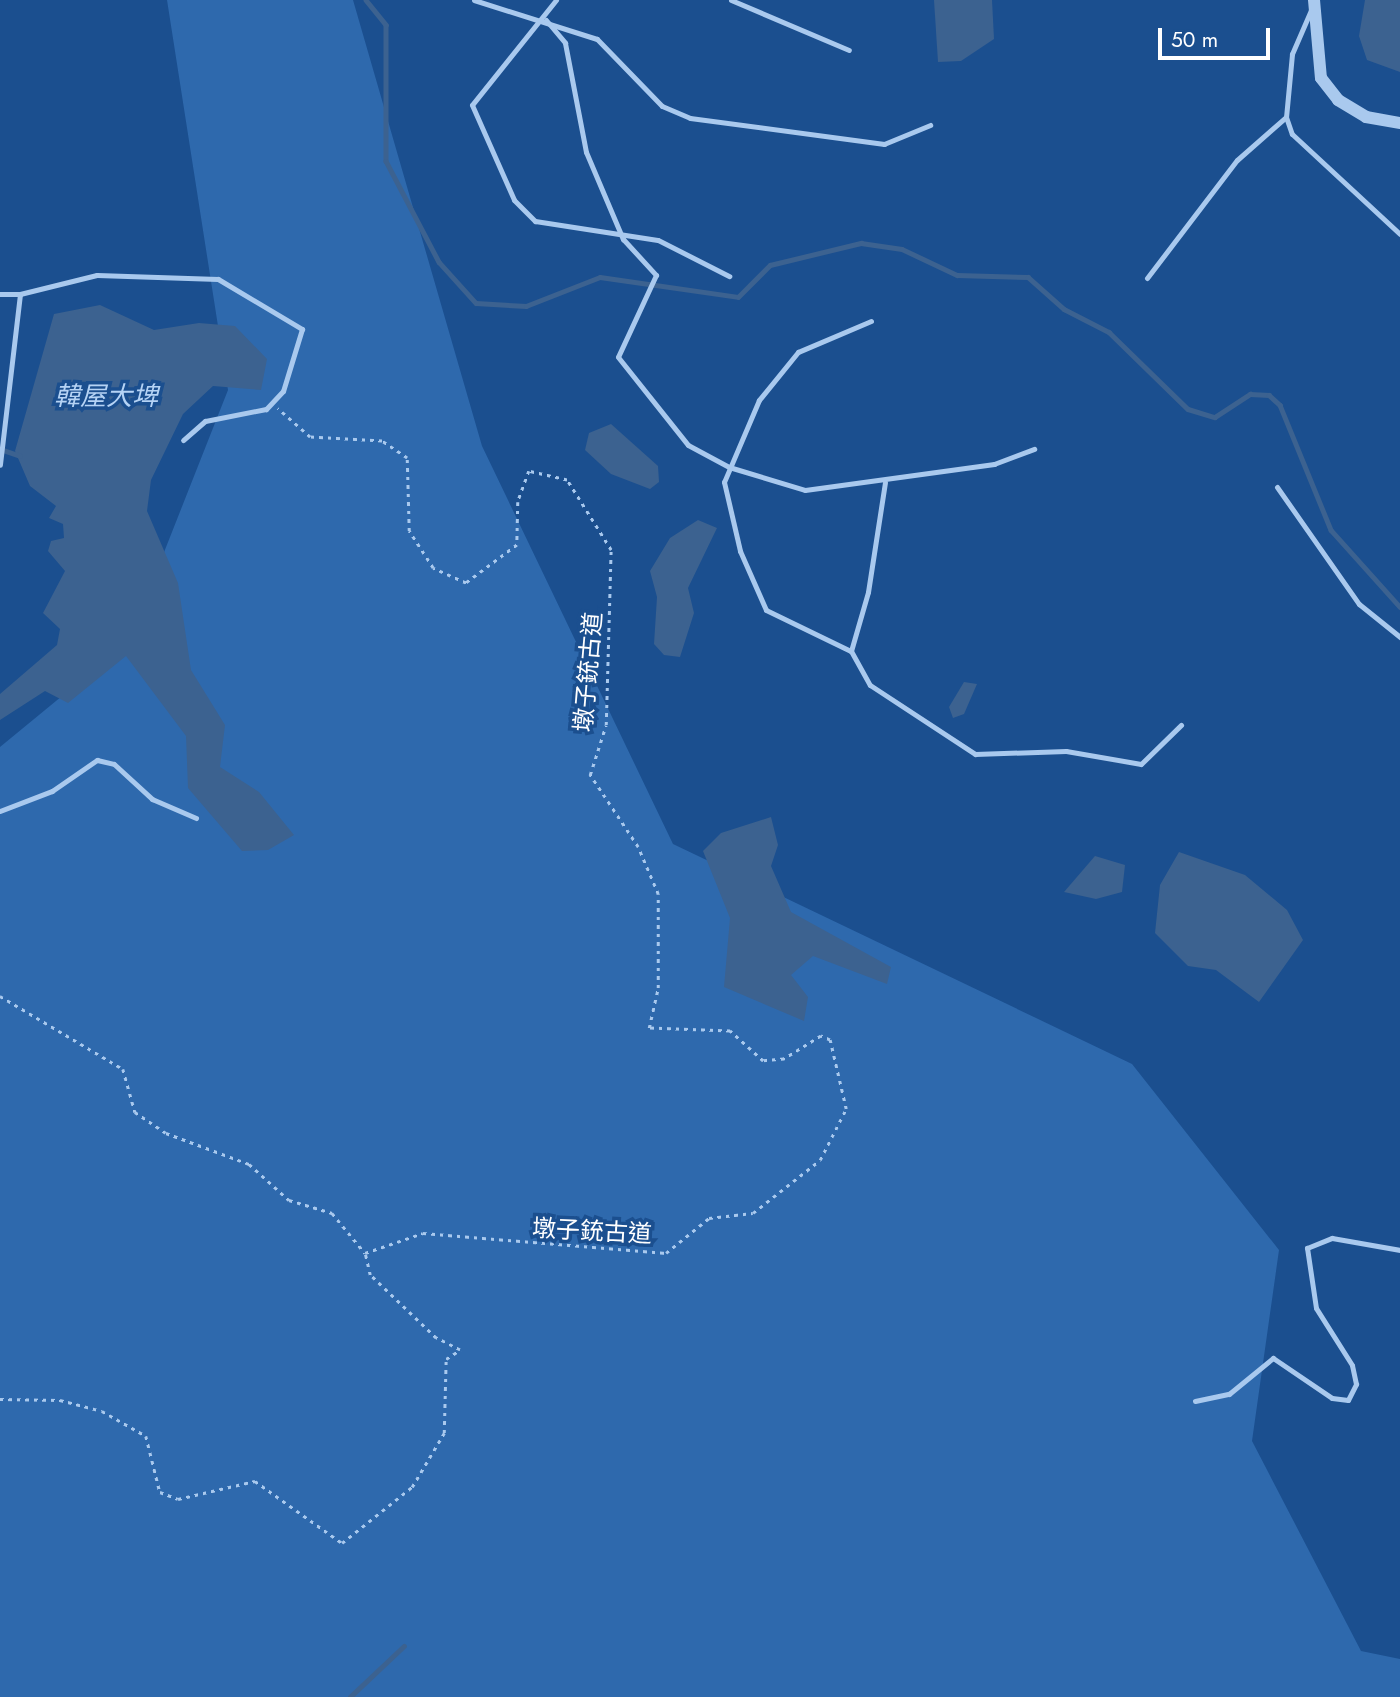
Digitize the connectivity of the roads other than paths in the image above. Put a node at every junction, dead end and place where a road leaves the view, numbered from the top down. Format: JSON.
{"nodes":[{"id":1,"x":474,"y":0,"type":"edge"},
{"id":2,"x":556,"y":0,"type":"edge"},
{"id":3,"x":731,"y":0,"type":"edge"},
{"id":4,"x":1314,"y":3,"type":"edge"},
{"id":5,"x":546,"y":20,"type":"junction"},
{"id":6,"x":849,"y":50,"type":"dead end"},
{"id":7,"x":1286,"y":117,"type":"junction"},
{"id":8,"x":1400,"y":123,"type":"edge"},
{"id":9,"x":930,"y":125,"type":"dead end"},
{"id":10,"x":1400,"y":234,"type":"edge"},
{"id":11,"x":623,"y":239,"type":"junction"},
{"id":12,"x":729,"y":276,"type":"dead end"},
{"id":13,"x":1147,"y":278,"type":"dead end"},
{"id":14,"x":0,"y":294,"type":"edge"},
{"id":15,"x":20,"y":294,"type":"junction"},
{"id":16,"x":871,"y":321,"type":"dead end"},
{"id":17,"x":183,"y":440,"type":"dead end"},
{"id":18,"x":1034,"y":449,"type":"dead end"},
{"id":19,"x":0,"y":465,"type":"edge"},
{"id":20,"x":729,"y":467,"type":"junction"},
{"id":21,"x":884,"y":482,"type":"junction"},
{"id":22,"x":1278,"y":487,"type":"dead end"},
{"id":23,"x":1400,"y":637,"type":"edge"},
{"id":24,"x":851,"y":650,"type":"junction"},
{"id":25,"x":1181,"y":725,"type":"dead end"},
{"id":26,"x":0,"y":811,"type":"edge"},
{"id":27,"x":196,"y":818,"type":"dead end"},
{"id":28,"x":1400,"y":1250,"type":"edge"},
{"id":29,"x":1195,"y":1401,"type":"dead end"}],
"edges":[{"from":1,"to":5,"type":"lane"},
{"from":2,"to":5,"type":"lane"},
{"from":3,"to":6,"type":"lane"},
{"from":4,"to":7,"type":"lane"},
{"from":4,"to":8,"type":"street"},
{"from":5,"to":9,"type":"lane"},
{"from":5,"to":11,"type":"lane"},
{"from":5,"to":11,"type":"lane"},
{"from":7,"to":10,"type":"lane"},
{"from":7,"to":13,"type":"lane"},
{"from":11,"to":12,"type":"lane"},
{"from":11,"to":20,"type":"lane"},
{"from":14,"to":15,"type":"lane"},
{"from":15,"to":17,"type":"lane"},
{"from":15,"to":19,"type":"lane"},
{"from":16,"to":20,"type":"lane"},
{"from":18,"to":21,"type":"lane"},
{"from":20,"to":21,"type":"lane"},
{"from":20,"to":24,"type":"lane"},
{"from":21,"to":24,"type":"lane"},
{"from":22,"to":23,"type":"lane"},
{"from":24,"to":25,"type":"lane"},
{"from":26,"to":27,"type":"lane"},
{"from":28,"to":29,"type":"lane"}]}
